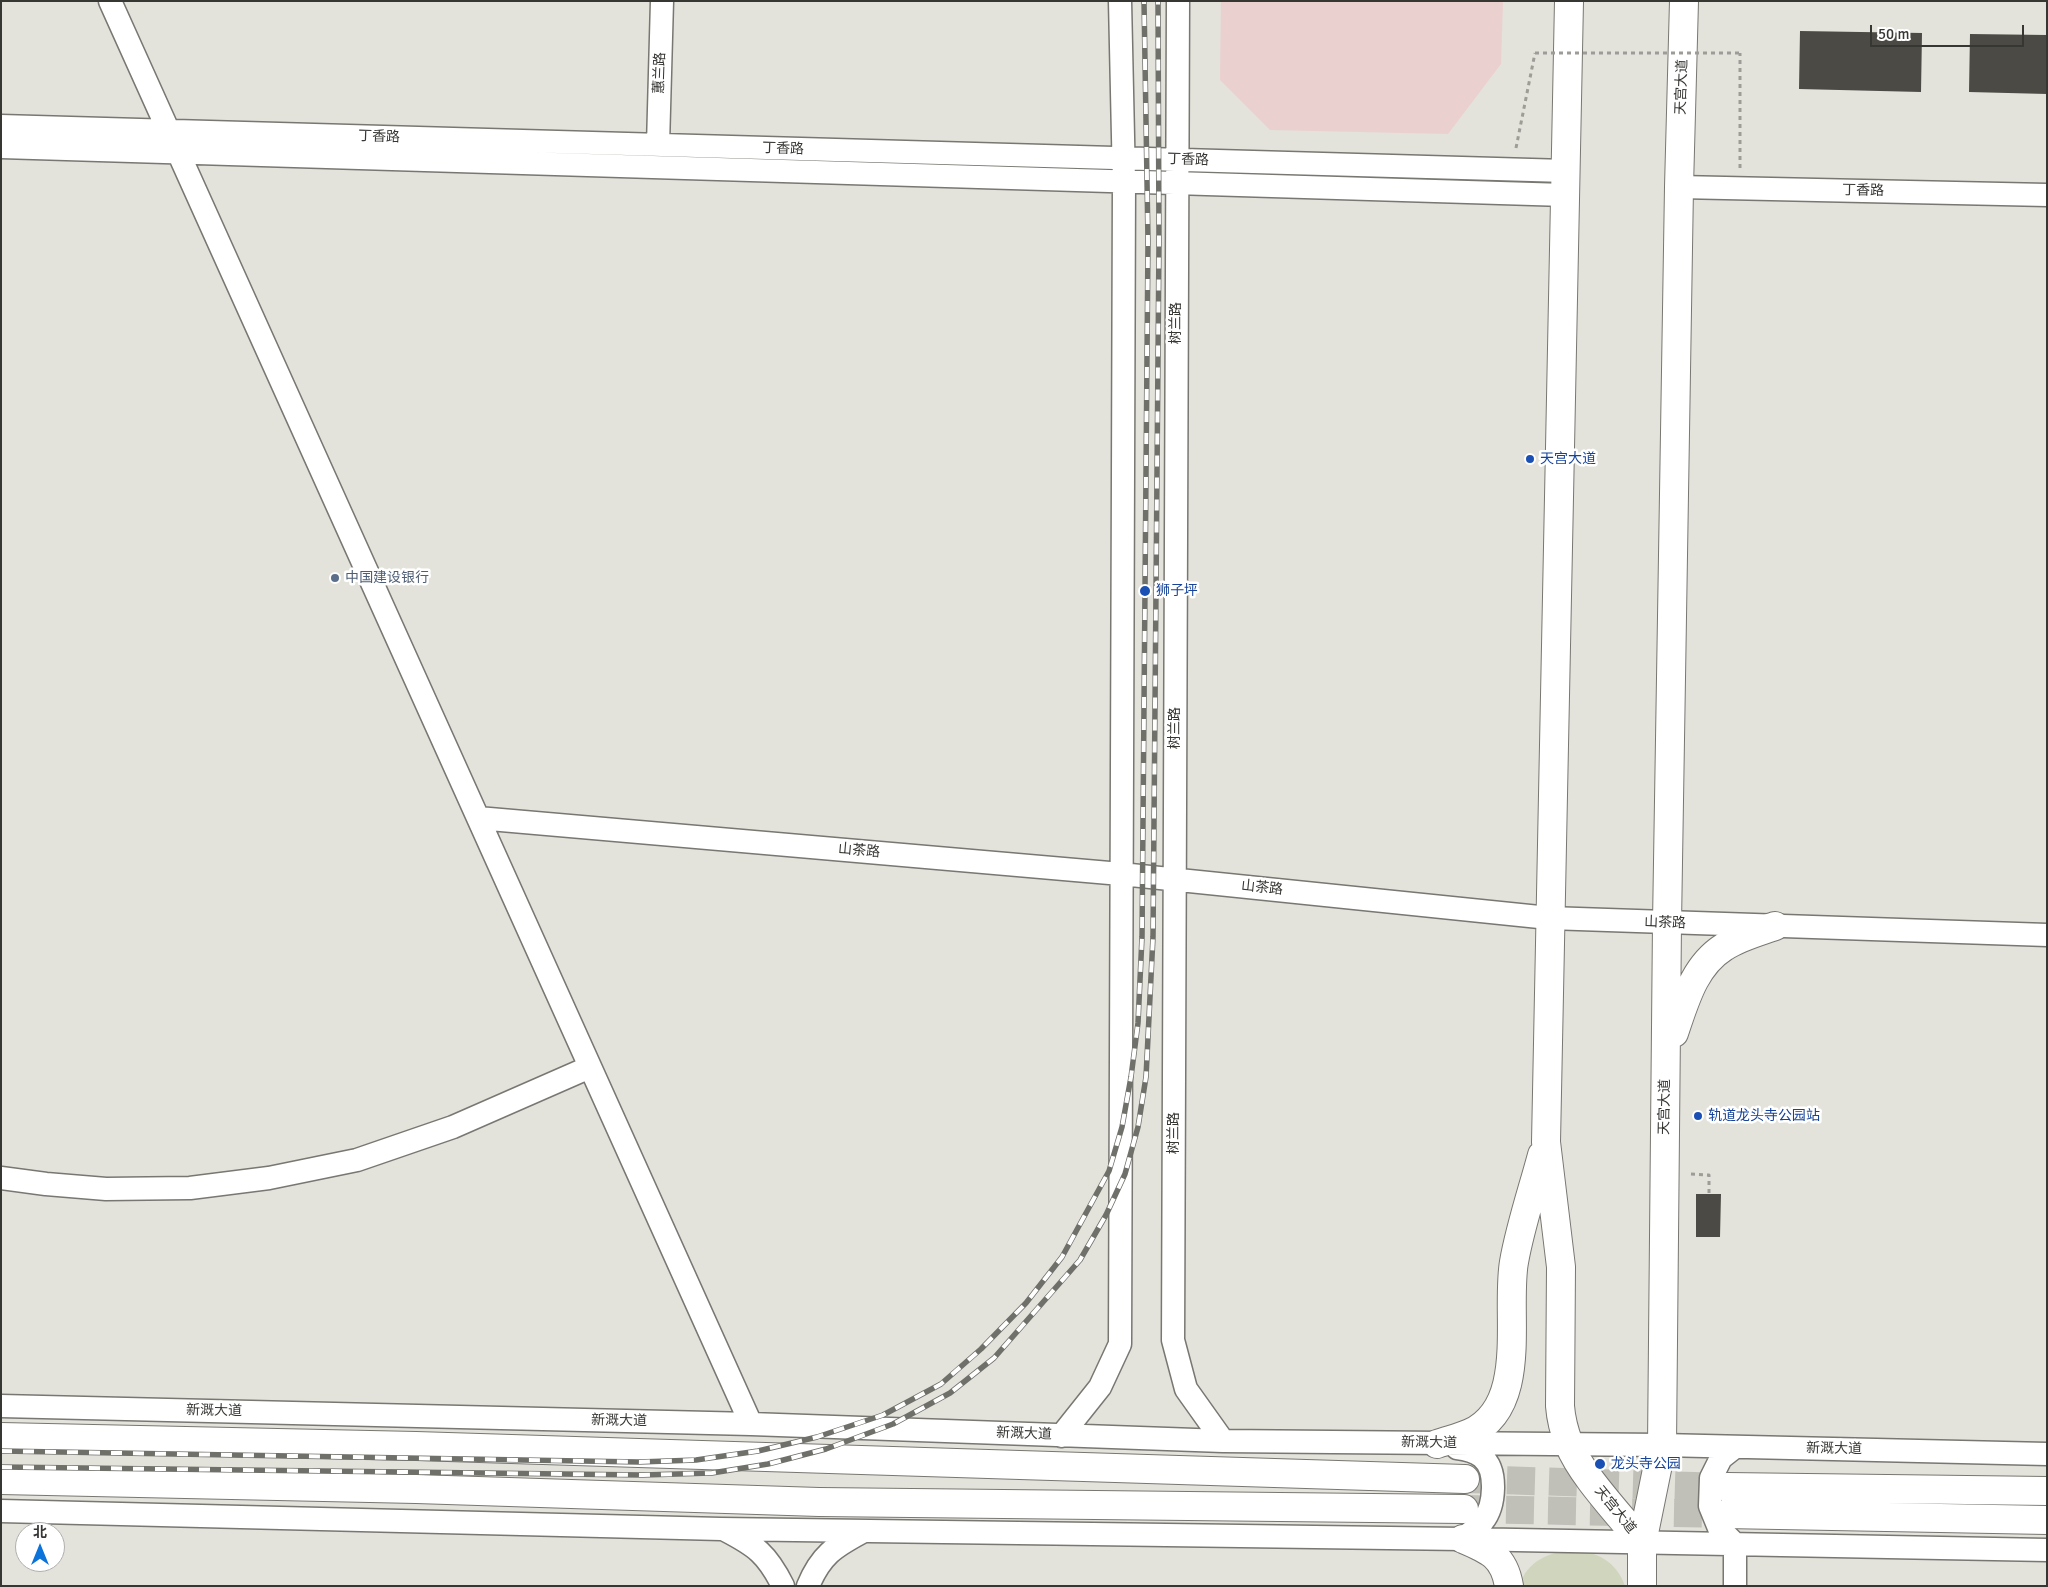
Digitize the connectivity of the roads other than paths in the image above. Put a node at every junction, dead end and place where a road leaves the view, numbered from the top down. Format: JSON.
{"nodes":[{"id":1,"x":110,"y":1,"type":"edge"},
{"id":2,"x":662,"y":1,"type":"edge"},
{"id":3,"x":1178,"y":1,"type":"edge"},
{"id":4,"x":1569,"y":1,"type":"edge"},
{"id":5,"x":1684,"y":1,"type":"edge"},
{"id":6,"x":1120,"y":2,"type":"edge"},
{"id":7,"x":1,"y":126,"type":"edge"},
{"id":8,"x":168,"y":130,"type":"junction"},
{"id":9,"x":658,"y":145,"type":"junction"},
{"id":10,"x":1,"y":147,"type":"edge"},
{"id":11,"x":178,"y":152,"type":"junction"},
{"id":12,"x":1124,"y":159,"type":"junction"},
{"id":13,"x":1176,"y":160,"type":"junction"},
{"id":14,"x":1124,"y":182,"type":"junction"},
{"id":15,"x":1176,"y":183,"type":"junction"},
{"id":16,"x":1565,"y":183,"type":"junction"},
{"id":17,"x":1679,"y":187,"type":"junction"},
{"id":18,"x":2047,"y":195,"type":"edge"},
{"id":19,"x":478,"y":818,"type":"junction"},
{"id":20,"x":1121,"y":874,"type":"junction"},
{"id":21,"x":1175,"y":880,"type":"junction"},
{"id":22,"x":1549,"y":918,"type":"junction"},
{"id":23,"x":1667,"y":923,"type":"junction"},
{"id":24,"x":1775,"y":926,"type":"junction"},
{"id":25,"x":2047,"y":935,"type":"edge"},
{"id":26,"x":1666,"y":1058,"type":"junction"},
{"id":27,"x":590,"y":1066,"type":"junction"},
{"id":28,"x":1546,"y":1142,"type":"junction"},
{"id":29,"x":1,"y":1178,"type":"edge"},
{"id":30,"x":7,"y":1410,"type":"edge"},
{"id":31,"x":751,"y":1424,"type":"junction"},
{"id":32,"x":1061,"y":1436,"type":"junction"},
{"id":33,"x":1,"y":1437,"type":"edge"},
{"id":34,"x":1223,"y":1441,"type":"junction"},
{"id":35,"x":1437,"y":1444,"type":"junction"},
{"id":36,"x":1569,"y":1444,"type":"junction"},
{"id":37,"x":1662,"y":1445,"type":"junction"},
{"id":38,"x":1735,"y":1447,"type":"junction"},
{"id":39,"x":2047,"y":1454,"type":"edge"},
{"id":40,"x":1466,"y":1479,"type":"tunnel mouth"},
{"id":41,"x":1,"y":1480,"type":"edge"},
{"id":42,"x":1727,"y":1487,"type":"tunnel mouth"},
{"id":43,"x":2047,"y":1491,"type":"edge"},
{"id":44,"x":8,"y":1509,"type":"edge"},
{"id":45,"x":1464,"y":1509,"type":"tunnel mouth"},
{"id":46,"x":1725,"y":1514,"type":"tunnel mouth"},
{"id":47,"x":2047,"y":1520,"type":"edge"},
{"id":48,"x":721,"y":1529,"type":"junction"},
{"id":49,"x":864,"y":1531,"type":"junction"},
{"id":50,"x":1463,"y":1539,"type":"junction"},
{"id":51,"x":1642,"y":1543,"type":"junction"},
{"id":52,"x":1735,"y":1544,"type":"junction"},
{"id":53,"x":2047,"y":1550,"type":"edge"},
{"id":54,"x":783,"y":1586,"type":"edge"},
{"id":55,"x":808,"y":1586,"type":"edge"},
{"id":56,"x":1509,"y":1586,"type":"edge"},
{"id":57,"x":1642,"y":1586,"type":"edge"},
{"id":58,"x":1735,"y":1586,"type":"edge"}],
"edges":[{"from":1,"to":8,"type":"street"},
{"from":2,"to":9,"type":"street","name":"蕙兰路"},
{"from":3,"to":13,"type":"street","name":"树兰路"},
{"from":4,"to":16,"type":"main road","name":"天宫大道"},
{"from":5,"to":17,"type":"main road","name":"天宫大道"},
{"from":6,"to":12,"type":"street"},
{"from":7,"to":8,"type":"street","name":"丁香路"},
{"from":8,"to":9,"type":"street","name":"丁香路"},
{"from":8,"to":11,"type":"street"},
{"from":9,"to":12,"type":"street","name":"丁香路"},
{"from":10,"to":11,"type":"street","name":"丁香路"},
{"from":11,"to":14,"type":"street","name":"丁香路"},
{"from":11,"to":19,"type":"street"},
{"from":12,"to":13,"type":"street","name":"丁香路"},
{"from":12,"to":14,"type":"street"},
{"from":13,"to":15,"type":"street","name":"树兰路"},
{"from":13,"to":16,"type":"street","name":"丁香路"},
{"from":14,"to":15,"type":"street","name":"丁香路"},
{"from":14,"to":20,"type":"street"},
{"from":15,"to":16,"type":"street","name":"丁香路"},
{"from":15,"to":21,"type":"street","name":"树兰路"},
{"from":16,"to":22,"type":"main road","name":"天宫大道"},
{"from":17,"to":18,"type":"street","name":"丁香路"},
{"from":17,"to":23,"type":"main road","name":"天宫大道"},
{"from":19,"to":20,"type":"street","name":"山茶路"},
{"from":19,"to":27,"type":"street"},
{"from":20,"to":21,"type":"street","name":"山茶路"},
{"from":20,"to":32,"type":"street"},
{"from":21,"to":22,"type":"street","name":"山茶路"},
{"from":21,"to":34,"type":"street","name":"树兰路"},
{"from":22,"to":23,"type":"street","name":"山茶路"},
{"from":22,"to":28,"type":"main road","name":"天宫大道"},
{"from":23,"to":24,"type":"street","name":"山茶路"},
{"from":23,"to":26,"type":"main road","name":"天宫大道"},
{"from":24,"to":25,"type":"street","name":"山茶路"},
{"from":24,"to":26,"type":"main road"},
{"from":26,"to":37,"type":"main road","name":"天宫大道"},
{"from":27,"to":29,"type":"street"},
{"from":27,"to":31,"type":"street"},
{"from":28,"to":35,"type":"main road"},
{"from":28,"to":36,"type":"main road","name":"天宫大道"},
{"from":30,"to":31,"type":"street","name":"新溉大道"},
{"from":31,"to":32,"type":"street","name":"新溉大道"},
{"from":32,"to":34,"type":"street","name":"新溉大道"},
{"from":33,"to":40,"type":"main road"},
{"from":34,"to":35,"type":"street","name":"新溉大道"},
{"from":35,"to":36,"type":"street","name":"新溉大道"},
{"from":35,"to":50,"type":"street"},
{"from":36,"to":37,"type":"street","name":"新溉大道"},
{"from":36,"to":51,"type":"main road","name":"天宫大道"},
{"from":37,"to":38,"type":"street","name":"新溉大道"},
{"from":37,"to":51,"type":"main road","name":"天宫大道"},
{"from":38,"to":39,"type":"street","name":"新溉大道"},
{"from":38,"to":52,"type":"street"},
{"from":41,"to":45,"type":"main road"},
{"from":42,"to":43,"type":"main road"},
{"from":44,"to":48,"type":"street"},
{"from":46,"to":47,"type":"main road"},
{"from":48,"to":49,"type":"street"},
{"from":48,"to":54,"type":"street"},
{"from":49,"to":50,"type":"street"},
{"from":49,"to":55,"type":"street"},
{"from":50,"to":51,"type":"street"},
{"from":50,"to":56,"type":"main road"},
{"from":51,"to":52,"type":"street"},
{"from":51,"to":57,"type":"main road"},
{"from":52,"to":53,"type":"street"},
{"from":52,"to":58,"type":"street"}]}
